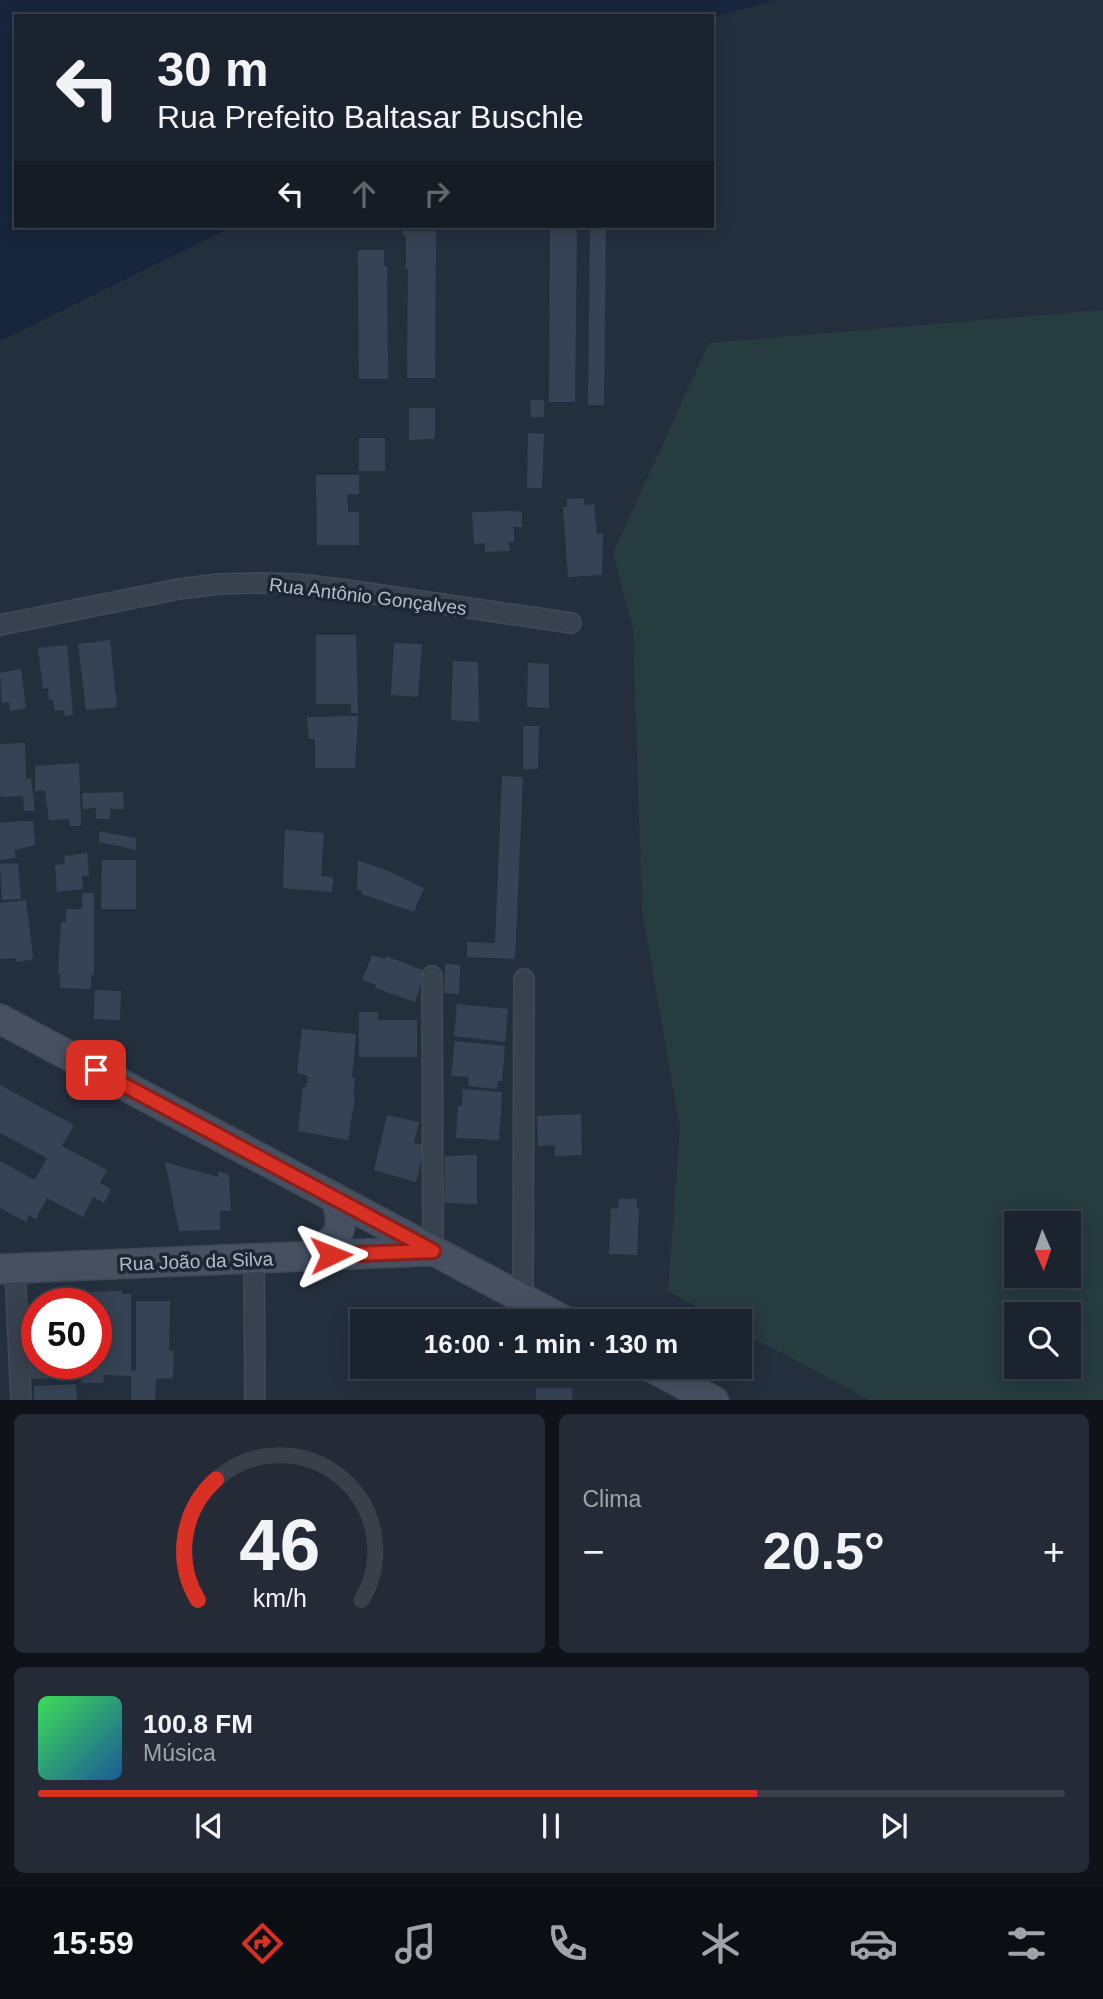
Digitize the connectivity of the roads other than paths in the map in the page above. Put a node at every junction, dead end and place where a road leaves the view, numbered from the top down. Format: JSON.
{"nodes":[{"id":1,"x":571,"y":624,"type":"dead end"},
{"id":2,"x":0,"y":625,"type":"edge"},
{"id":3,"x":432,"y":976,"type":"dead end"},
{"id":4,"x":524,"y":979,"type":"dead end"},
{"id":5,"x":0,"y":1019,"type":"edge"},
{"id":6,"x":336,"y":1199,"type":"junction"},
{"id":7,"x":433,"y":1251,"type":"junction"},
{"id":8,"x":312,"y":1256,"type":"junction"},
{"id":9,"x":254,"y":1258,"type":"junction"},
{"id":10,"x":7,"y":1269,"type":"edge"},
{"id":11,"x":523,"y":1298,"type":"junction"},
{"id":12,"x":543,"y":1309,"type":"edge"},
{"id":13,"x":673,"y":1379,"type":"edge"},
{"id":14,"x":20,"y":1400,"type":"edge"},
{"id":15,"x":255,"y":1400,"type":"edge"},
{"id":16,"x":712,"y":1400,"type":"edge"}],
"edges":[{"from":1,"to":2,"type":"street","name":"Rua Antônio Gonçalves"},
{"from":3,"to":7,"type":"street"},
{"from":4,"to":11,"type":"street"},
{"from":5,"to":6,"type":"main road"},
{"from":6,"to":7,"type":"main road"},
{"from":6,"to":8,"type":"main road"},
{"from":7,"to":8,"type":"main road","name":"Rua João da Silva"},
{"from":7,"to":11,"type":"main road"},
{"from":8,"to":9,"type":"main road","name":"Rua João da Silva"},
{"from":9,"to":10,"type":"main road","name":"Rua João da Silva"},
{"from":9,"to":15,"type":"street"},
{"from":10,"to":14,"type":"street"},
{"from":11,"to":12,"type":"main road"},
{"from":13,"to":16,"type":"main road"}]}
